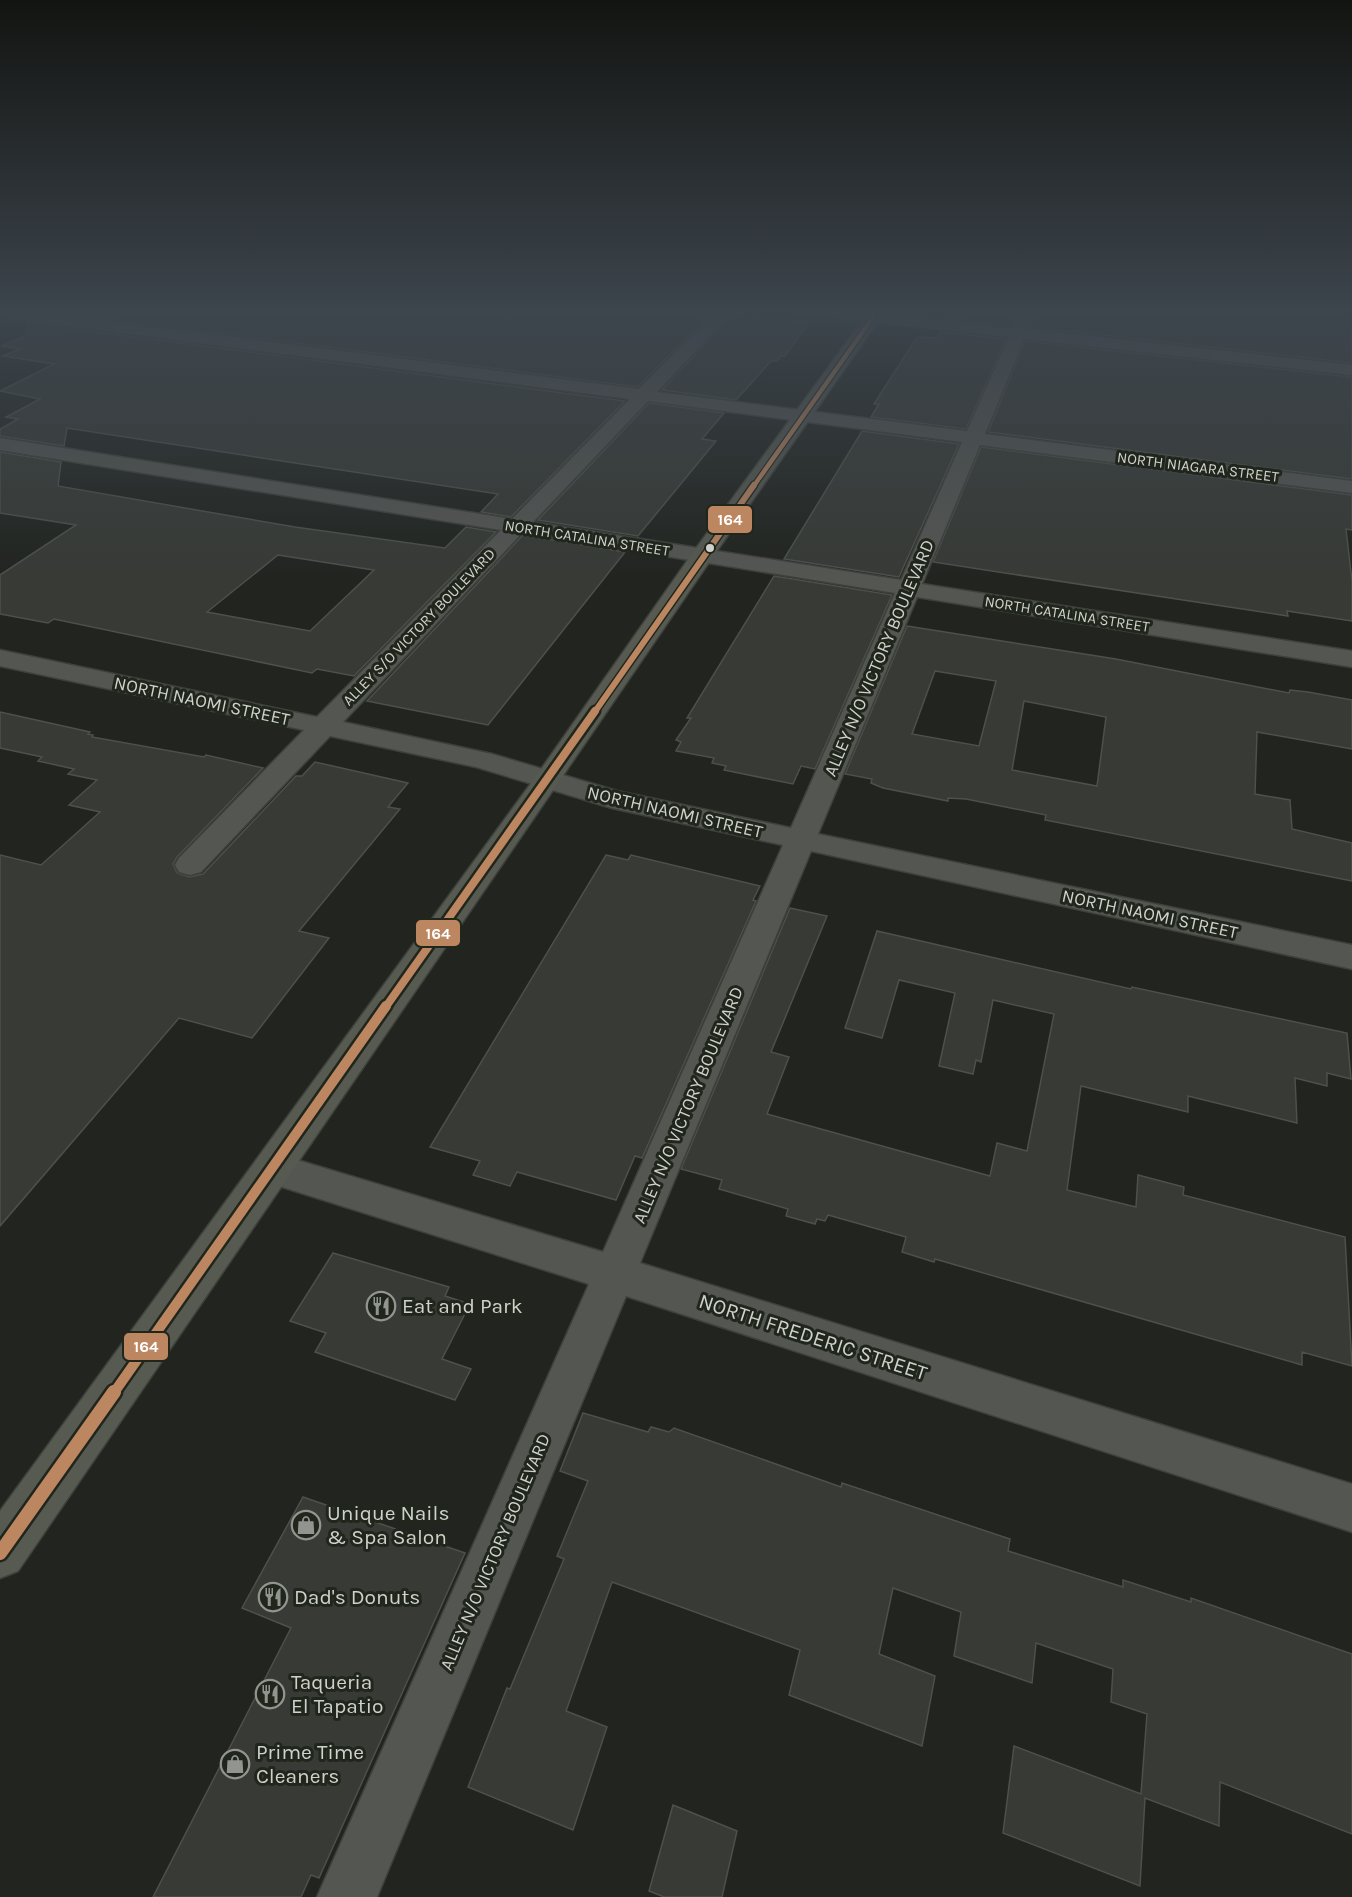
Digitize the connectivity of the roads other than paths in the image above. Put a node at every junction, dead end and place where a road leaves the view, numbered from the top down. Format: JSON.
{"nodes":[{"id":1,"x":638,"y":402,"type":"edge"},
{"id":2,"x":685,"y":402,"type":"edge"},
{"id":3,"x":813,"y":402,"type":"edge"},
{"id":4,"x":989,"y":402,"type":"edge"},
{"id":5,"x":802,"y":417,"type":"junction"},
{"id":6,"x":973,"y":438,"type":"junction"},
{"id":7,"x":0,"y":444,"type":"edge"},
{"id":8,"x":1352,"y":487,"type":"edge"},
{"id":9,"x":517,"y":526,"type":"junction"},
{"id":10,"x":702,"y":556,"type":"junction"},
{"id":11,"x":908,"y":589,"type":"junction"},
{"id":12,"x":0,"y":658,"type":"edge"},
{"id":13,"x":1352,"y":659,"type":"edge"},
{"id":14,"x":323,"y":726,"type":"junction"},
{"id":15,"x":548,"y":781,"type":"junction"},
{"id":16,"x":801,"y":840,"type":"junction"},
{"id":17,"x":190,"y":865,"type":"dead end"},
{"id":18,"x":1352,"y":957,"type":"edge"},
{"id":19,"x":274,"y":1169,"type":"junction"},
{"id":20,"x":615,"y":1274,"type":"junction"},
{"id":21,"x":1352,"y":1508,"type":"edge"},
{"id":22,"x":0,"y":1553,"type":"edge"},
{"id":23,"x":347,"y":1897,"type":"edge"}],
"edges":[{"from":1,"to":9,"type":"street","name":"ALLEY S/O VICTORY BOULEVARD"},
{"from":2,"to":5,"type":"street","name":"NORTH NIAGARA STREET"},
{"from":3,"to":5,"type":"main road"},
{"from":4,"to":6,"type":"street","name":"ALLEY N/O VICTORY BOULEVARD"},
{"from":5,"to":6,"type":"street","name":"NORTH NIAGARA STREET"},
{"from":5,"to":10,"type":"main road"},
{"from":6,"to":8,"type":"street","name":"NORTH NIAGARA STREET"},
{"from":6,"to":11,"type":"street","name":"ALLEY N/O VICTORY BOULEVARD"},
{"from":7,"to":9,"type":"street","name":"NORTH CATALINA STREET"},
{"from":9,"to":10,"type":"street","name":"NORTH CATALINA STREET"},
{"from":9,"to":14,"type":"street","name":"ALLEY S/O VICTORY BOULEVARD"},
{"from":10,"to":11,"type":"street","name":"NORTH CATALINA STREET"},
{"from":10,"to":15,"type":"main road"},
{"from":11,"to":13,"type":"street","name":"NORTH CATALINA STREET"},
{"from":11,"to":16,"type":"street","name":"ALLEY N/O VICTORY BOULEVARD"},
{"from":12,"to":14,"type":"street","name":"NORTH NAOMI STREET"},
{"from":14,"to":15,"type":"street","name":"NORTH NAOMI STREET"},
{"from":14,"to":17,"type":"street","name":"ALLEY S/O VICTORY BOULEVARD"},
{"from":15,"to":16,"type":"street","name":"NORTH NAOMI STREET"},
{"from":15,"to":19,"type":"main road"},
{"from":16,"to":18,"type":"street","name":"NORTH NAOMI STREET"},
{"from":16,"to":20,"type":"street","name":"ALLEY N/O VICTORY BOULEVARD"},
{"from":19,"to":20,"type":"street","name":"NORTH FREDERIC STREET"},
{"from":19,"to":22,"type":"main road"},
{"from":20,"to":21,"type":"street","name":"NORTH FREDERIC STREET"},
{"from":20,"to":23,"type":"street","name":"ALLEY N/O VICTORY BOULEVARD"}]}
